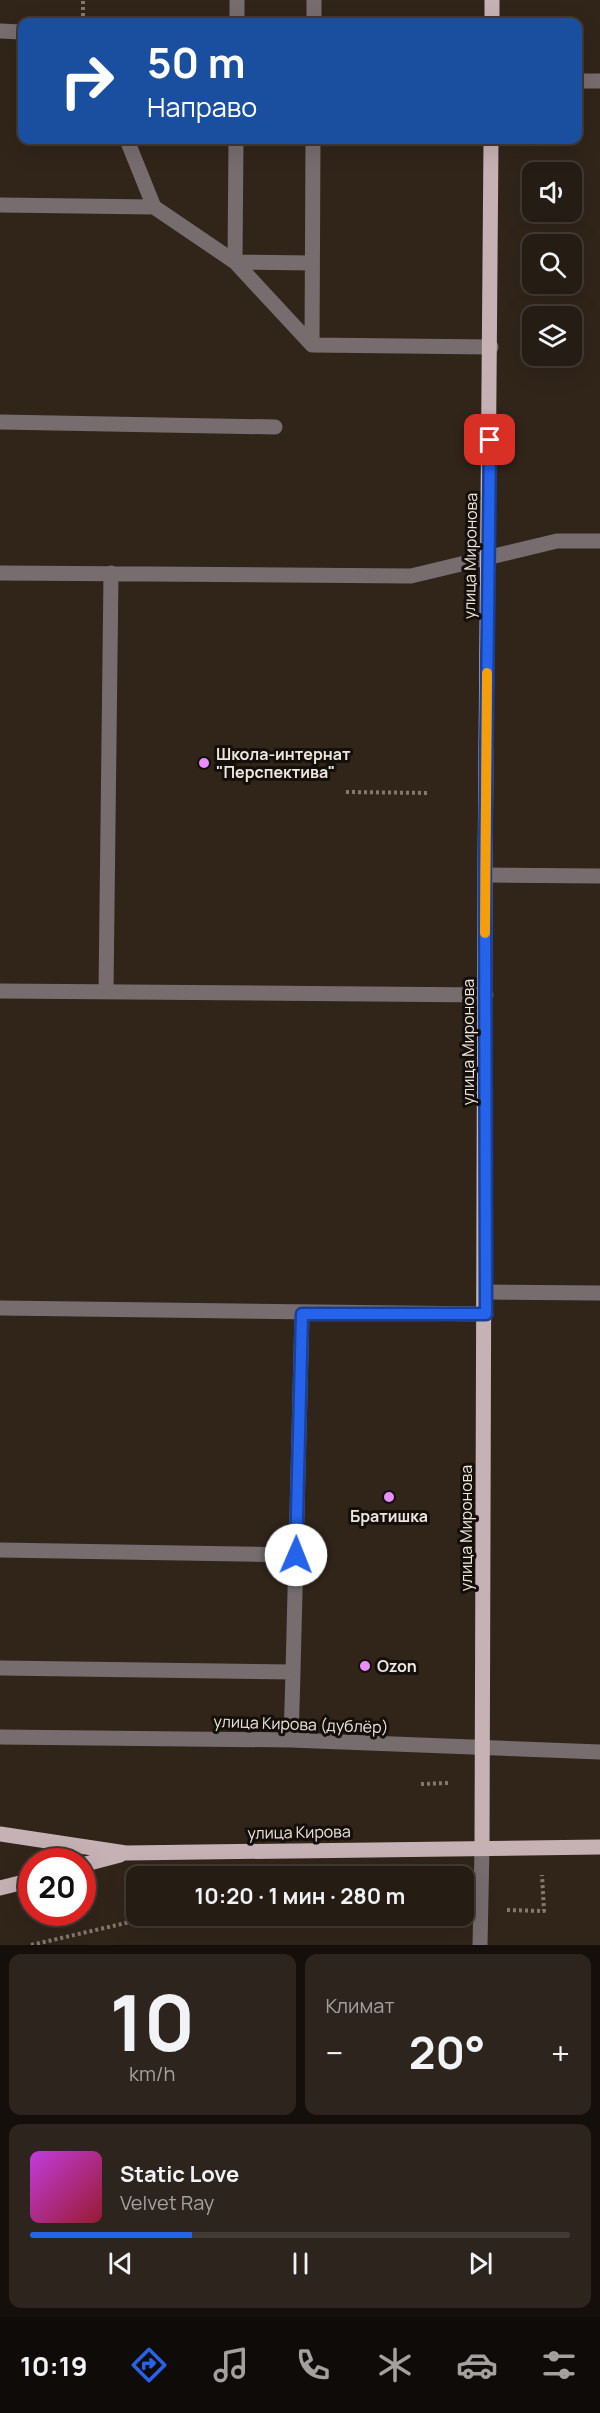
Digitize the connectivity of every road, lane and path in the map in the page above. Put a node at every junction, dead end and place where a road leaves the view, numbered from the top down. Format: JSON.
{"nodes":[{"id":1,"x":82,"y":0,"type":"edge"},
{"id":2,"x":237,"y":0,"type":"edge"},
{"id":3,"x":314,"y":0,"type":"edge"},
{"id":4,"x":492,"y":0,"type":"edge"},
{"id":5,"x":82,"y":18,"type":"edge"},
{"id":6,"x":237,"y":18,"type":"edge"},
{"id":7,"x":314,"y":18,"type":"edge"},
{"id":8,"x":492,"y":18,"type":"edge"},
{"id":9,"x":0,"y":31,"type":"edge"},
{"id":10,"x":18,"y":32,"type":"edge"},
{"id":11,"x":582,"y":81,"type":"edge"},
{"id":12,"x":600,"y":81,"type":"edge"},
{"id":13,"x":128,"y":144,"type":"edge"},
{"id":14,"x":236,"y":144,"type":"edge"},
{"id":15,"x":313,"y":144,"type":"edge"},
{"id":16,"x":491,"y":144,"type":"edge"},
{"id":17,"x":0,"y":205,"type":"edge"},
{"id":18,"x":154,"y":207,"type":"junction"},
{"id":19,"x":235,"y":262,"type":"junction"},
{"id":20,"x":312,"y":263,"type":"junction"},
{"id":21,"x":312,"y":345,"type":"junction"},
{"id":22,"x":491,"y":347,"type":"junction"},
{"id":23,"x":0,"y":422,"type":"edge"},
{"id":24,"x":275,"y":427,"type":"dead end"},
{"id":25,"x":600,"y":541,"type":"edge"},
{"id":26,"x":488,"y":556,"type":"junction"},
{"id":27,"x":0,"y":573,"type":"edge"},
{"id":28,"x":111,"y":573,"type":"junction"},
{"id":29,"x":346,"y":792,"type":"dead end"},
{"id":30,"x":430,"y":793,"type":"dead end"},
{"id":31,"x":485,"y":875,"type":"junction"},
{"id":32,"x":600,"y":876,"type":"edge"},
{"id":33,"x":0,"y":991,"type":"edge"},
{"id":34,"x":106,"y":992,"type":"junction"},
{"id":35,"x":486,"y":995,"type":"junction"},
{"id":36,"x":485,"y":1292,"type":"junction"},
{"id":37,"x":600,"y":1293,"type":"edge"},
{"id":38,"x":0,"y":1308,"type":"edge"},
{"id":39,"x":302,"y":1314,"type":"junction"},
{"id":40,"x":486,"y":1314,"type":"junction"},
{"id":41,"x":0,"y":1550,"type":"edge"},
{"id":42,"x":296,"y":1555,"type":"junction"},
{"id":43,"x":0,"y":1668,"type":"edge"},
{"id":44,"x":293,"y":1672,"type":"junction"},
{"id":45,"x":0,"y":1737,"type":"edge"},
{"id":46,"x":291,"y":1740,"type":"junction"},
{"id":47,"x":483,"y":1749,"type":"junction"},
{"id":48,"x":600,"y":1752,"type":"edge"},
{"id":49,"x":448,"y":1783,"type":"dead end"},
{"id":50,"x":421,"y":1784,"type":"dead end"},
{"id":51,"x":0,"y":1834,"type":"edge"},
{"id":52,"x":482,"y":1846,"type":"junction"},
{"id":53,"x":600,"y":1847,"type":"edge"},
{"id":54,"x":126,"y":1853,"type":"junction"},
{"id":55,"x":96,"y":1861,"type":"edge"},
{"id":56,"x":542,"y":1875,"type":"dead end"},
{"id":57,"x":18,"y":1884,"type":"edge"},
{"id":58,"x":0,"y":1888,"type":"edge"},
{"id":59,"x":507,"y":1910,"type":"dead end"},
{"id":60,"x":126,"y":1923,"type":"edge"},
{"id":61,"x":31,"y":1945,"type":"edge"},
{"id":62,"x":480,"y":1945,"type":"edge"}],
"edges":[{"from":1,"to":5,"type":"path"},
{"from":2,"to":6,"type":"street"},
{"from":3,"to":7,"type":"street"},
{"from":4,"to":8,"type":"main road"},
{"from":9,"to":10,"type":"street"},
{"from":11,"to":12,"type":"street"},
{"from":13,"to":18,"type":"street"},
{"from":14,"to":19,"type":"street"},
{"from":15,"to":20,"type":"street"},
{"from":16,"to":22,"type":"main road","name":"улица Миронова"},
{"from":17,"to":18,"type":"street"},
{"from":18,"to":19,"type":"street"},
{"from":19,"to":20,"type":"street"},
{"from":19,"to":21,"type":"street"},
{"from":20,"to":21,"type":"street"},
{"from":21,"to":22,"type":"street"},
{"from":22,"to":26,"type":"main road","name":"улица Миронова"},
{"from":23,"to":24,"type":"street"},
{"from":25,"to":26,"type":"street"},
{"from":26,"to":28,"type":"street"},
{"from":26,"to":31,"type":"main road","name":"улица Миронова"},
{"from":27,"to":28,"type":"street"},
{"from":28,"to":34,"type":"street"},
{"from":29,"to":30,"type":"path"},
{"from":31,"to":32,"type":"street"},
{"from":31,"to":35,"type":"main road","name":"улица Миронова"},
{"from":33,"to":34,"type":"street"},
{"from":34,"to":35,"type":"street"},
{"from":35,"to":36,"type":"main road","name":"улица Миронова"},
{"from":36,"to":37,"type":"street"},
{"from":36,"to":40,"type":"main road","name":"улица Миронова"},
{"from":38,"to":39,"type":"street"},
{"from":39,"to":40,"type":"street"},
{"from":39,"to":42,"type":"street"},
{"from":40,"to":47,"type":"main road","name":"улица Миронова"},
{"from":41,"to":42,"type":"street"},
{"from":42,"to":44,"type":"street"},
{"from":43,"to":44,"type":"street"},
{"from":44,"to":46,"type":"street"},
{"from":45,"to":46,"type":"street","name":"улица Кирова (дублёр)"},
{"from":46,"to":47,"type":"street","name":"улица Кирова (дублёр)"},
{"from":47,"to":48,"type":"street","name":"улица Кирова (дублёр)"},
{"from":47,"to":52,"type":"main road","name":"улица Миронова"},
{"from":49,"to":50,"type":"path"},
{"from":51,"to":54,"type":"main road","name":"улица Кирова"},
{"from":52,"to":53,"type":"main road","name":"улица Кирова"},
{"from":52,"to":54,"type":"main road","name":"улица Кирова"},
{"from":52,"to":62,"type":"street","name":"улица Миронова"},
{"from":54,"to":55,"type":"main road"},
{"from":56,"to":59,"type":"path"},
{"from":57,"to":58,"type":"main road"},
{"from":60,"to":61,"type":"path"}]}
